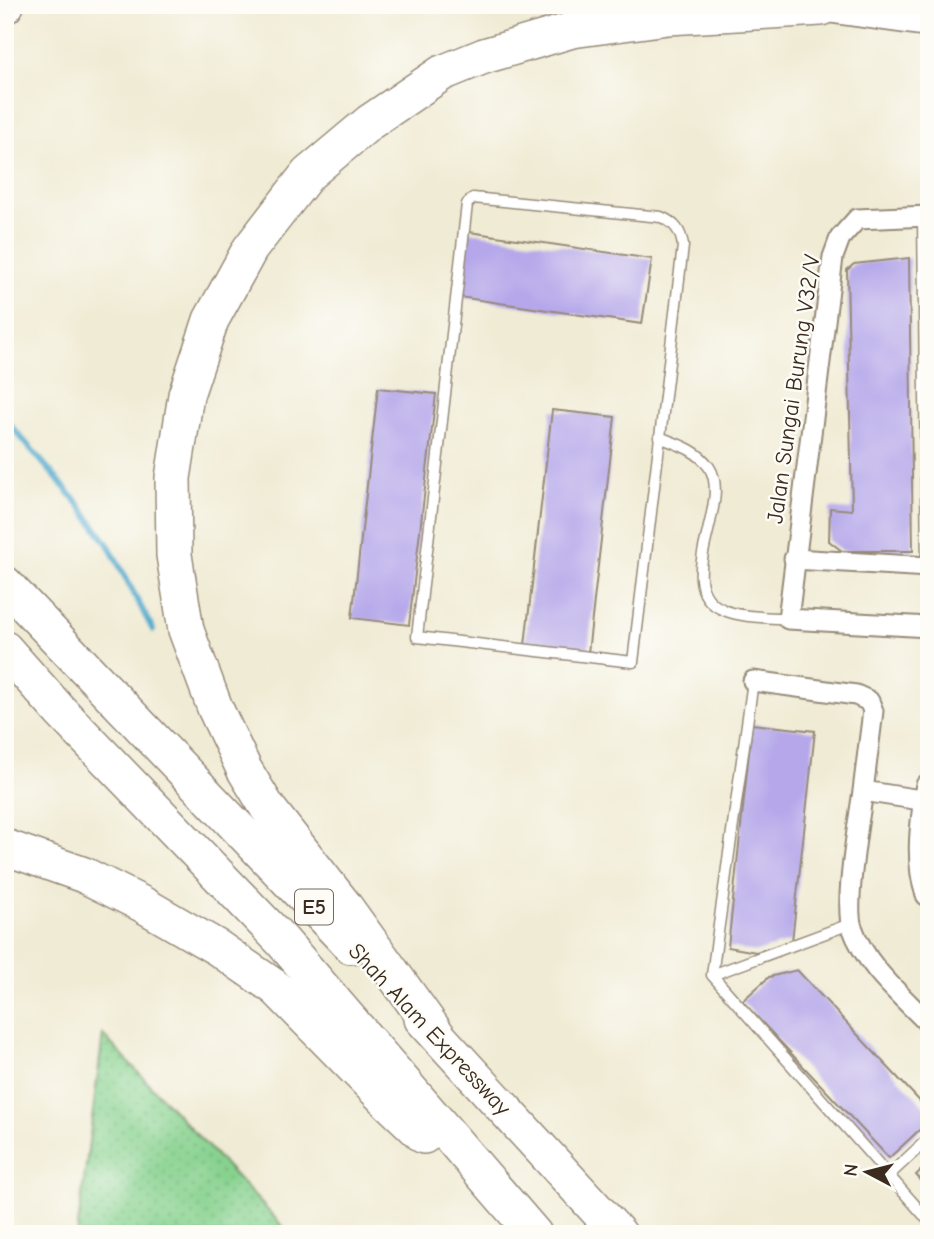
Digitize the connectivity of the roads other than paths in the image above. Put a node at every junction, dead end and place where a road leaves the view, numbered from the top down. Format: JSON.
{"nodes":[{"id":1,"x":807,"y":7,"type":"edge"},
{"id":2,"x":929,"y":23,"type":"edge"},
{"id":3,"x":926,"y":216,"type":"edge"},
{"id":4,"x":659,"y":437,"type":"junction"},
{"id":5,"x":794,"y":559,"type":"junction"},
{"id":6,"x":928,"y":567,"type":"edge"},
{"id":7,"x":5,"y":584,"type":"edge"},
{"id":8,"x":788,"y":620,"type":"junction"},
{"id":9,"x":929,"y":627,"type":"edge"},
{"id":10,"x":5,"y":649,"type":"edge"},
{"id":11,"x":753,"y":681,"type":"joint"},
{"id":12,"x":863,"y":791,"type":"junction"},
{"id":13,"x":928,"y":794,"type":"edge"},
{"id":14,"x":5,"y":847,"type":"edge"},
{"id":15,"x":929,"y":893,"type":"edge"},
{"id":16,"x":850,"y":924,"type":"junction"},
{"id":17,"x":712,"y":975,"type":"junction"},
{"id":18,"x":929,"y":1024,"type":"edge"},
{"id":19,"x":438,"y":1036,"type":"junction"},
{"id":20,"x":929,"y":1138,"type":"edge"},
{"id":21,"x":888,"y":1175,"type":"junction"},
{"id":22,"x":929,"y":1221,"type":"edge"},
{"id":23,"x":532,"y":1231,"type":"edge"},
{"id":24,"x":619,"y":1234,"type":"edge"}],
"edges":[{"from":1,"to":2,"type":"main road"},
{"from":1,"to":19,"type":"highway"},
{"from":3,"to":5,"type":"street","name":"Jalan Sungai Burung V32/V"},
{"from":3,"to":6,"type":"lane"},
{"from":4,"to":4,"type":"lane"},
{"from":4,"to":8,"type":"lane"},
{"from":5,"to":6,"type":"street"},
{"from":5,"to":8,"type":"street","name":"Jalan Sungai Burung V32/V"},
{"from":7,"to":19,"type":"highway","name":"Shah Alam Expressway","number":"E5"},
{"from":8,"to":9,"type":"street"},
{"from":10,"to":23,"type":"highway","number":"E5"},
{"from":11,"to":12,"type":"street"},
{"from":11,"to":17,"type":"lane"},
{"from":12,"to":13,"type":"street"},
{"from":12,"to":16,"type":"street"},
{"from":13,"to":15,"type":"main road"},
{"from":14,"to":23,"type":"highway"},
{"from":16,"to":17,"type":"lane"},
{"from":16,"to":18,"type":"street"},
{"from":17,"to":21,"type":"lane"},
{"from":19,"to":24,"type":"highway","name":"Shah Alam Expressway","number":"E5"},
{"from":20,"to":21,"type":"lane"},
{"from":21,"to":22,"type":"lane"}]}
